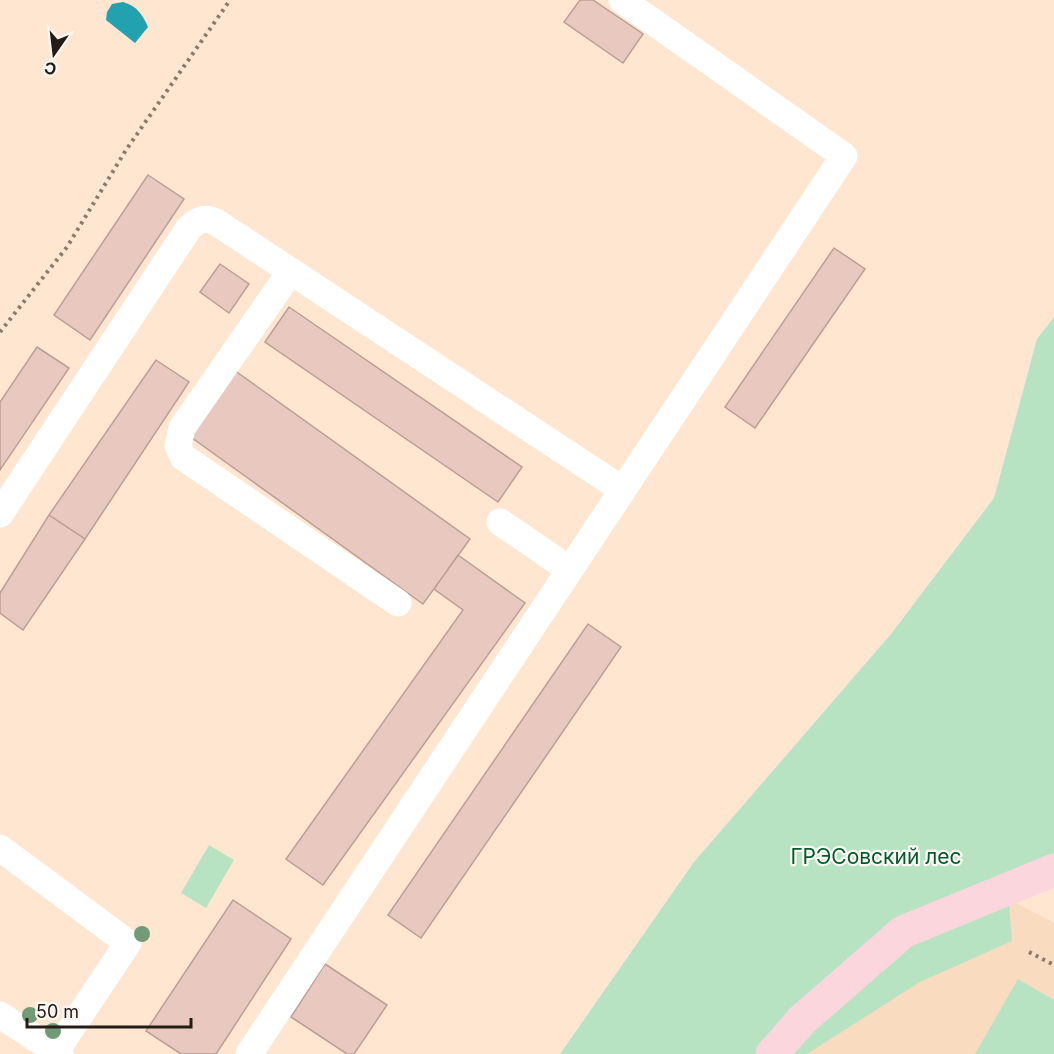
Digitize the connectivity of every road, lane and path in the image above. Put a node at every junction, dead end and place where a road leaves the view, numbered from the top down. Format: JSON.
{"nodes":[{"id":1,"x":230,"y":0,"type":"edge"},
{"id":2,"x":622,"y":0,"type":"edge"},
{"id":3,"x":291,"y":271,"type":"junction"},
{"id":4,"x":0,"y":332,"type":"edge"},
{"id":5,"x":623,"y":490,"type":"junction"},
{"id":6,"x":0,"y":514,"type":"edge"},
{"id":7,"x":500,"y":522,"type":"dead end"},
{"id":8,"x":570,"y":570,"type":"junction"},
{"id":9,"x":398,"y":603,"type":"dead end"},
{"id":10,"x":0,"y":848,"type":"edge"},
{"id":11,"x":1054,"y":870,"type":"edge"},
{"id":12,"x":1029,"y":952,"type":"dead end"},
{"id":13,"x":1054,"y":965,"type":"edge"},
{"id":14,"x":0,"y":1015,"type":"edge"},
{"id":15,"x":45,"y":1049,"type":"edge"},
{"id":16,"x":249,"y":1054,"type":"edge"},
{"id":17,"x":772,"y":1054,"type":"edge"}],
"edges":[{"from":1,"to":4,"type":"path"},
{"from":2,"to":5,"type":"lane"},
{"from":3,"to":5,"type":"lane"},
{"from":3,"to":6,"type":"lane"},
{"from":3,"to":9,"type":"lane"},
{"from":5,"to":8,"type":"lane"},
{"from":7,"to":8,"type":"lane"},
{"from":8,"to":16,"type":"lane"},
{"from":10,"to":15,"type":"lane"},
{"from":11,"to":17,"type":"main road"},
{"from":12,"to":13,"type":"path"},
{"from":14,"to":15,"type":"lane"}]}
